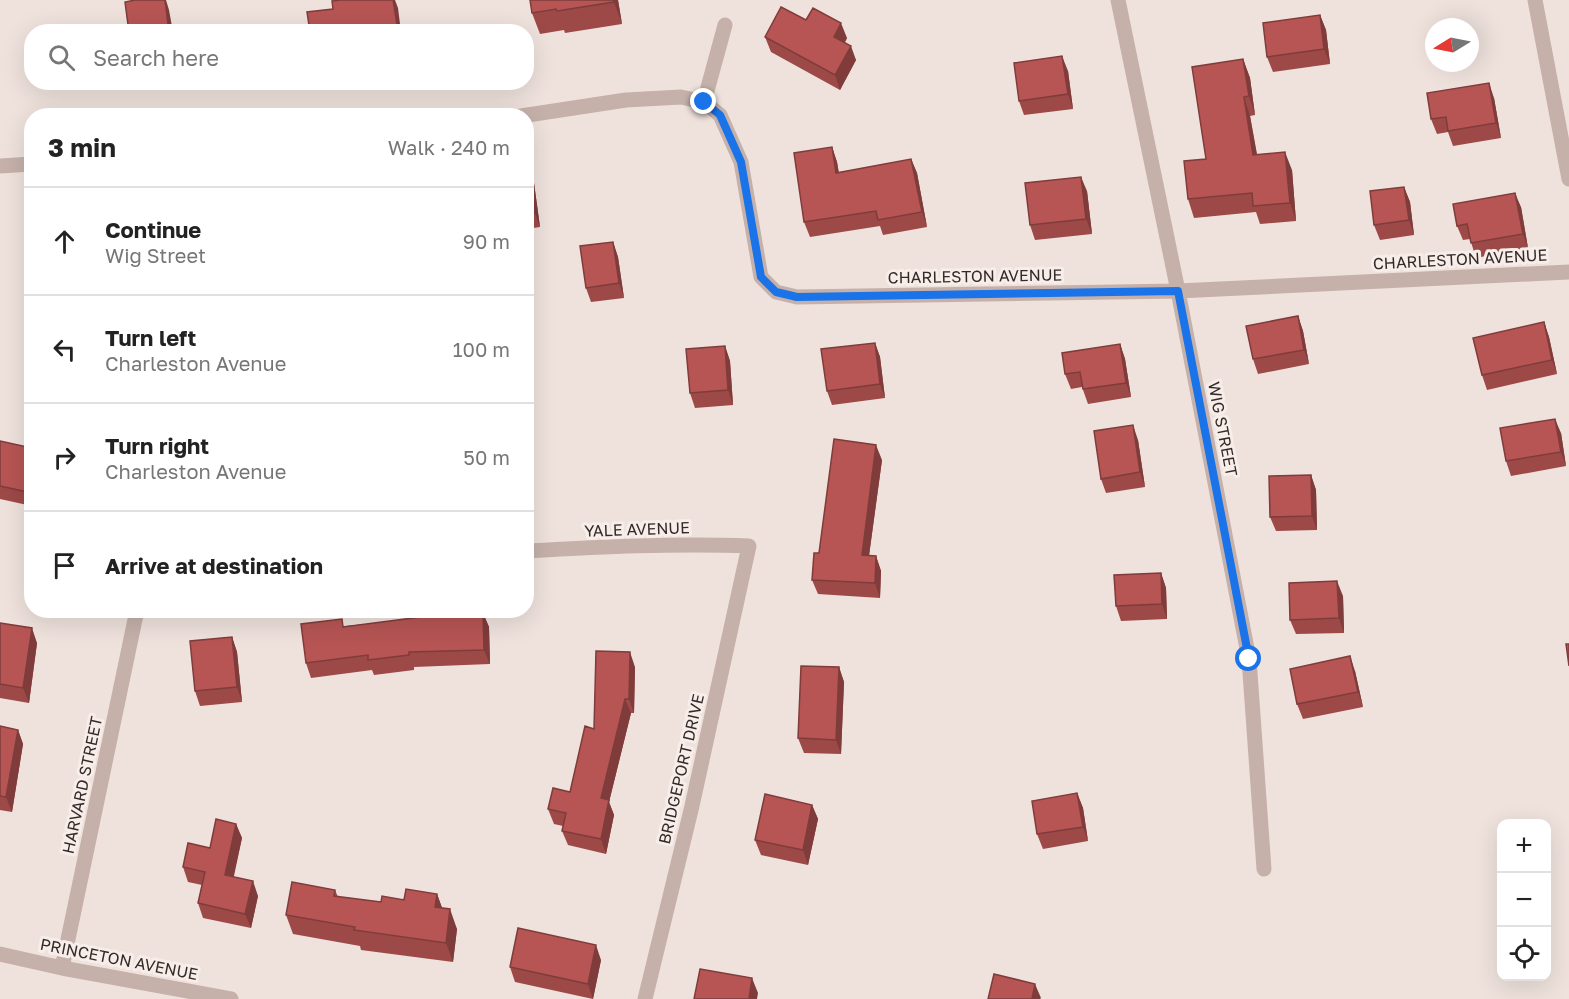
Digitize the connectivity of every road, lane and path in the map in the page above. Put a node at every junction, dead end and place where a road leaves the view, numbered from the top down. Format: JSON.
{"nodes":[{"id":1,"x":1118,"y":0,"type":"edge"},
{"id":2,"x":1535,"y":0,"type":"edge"},
{"id":3,"x":725,"y":25,"type":"dead end"},
{"id":4,"x":704,"y":102,"type":"junction"},
{"id":5,"x":534,"y":114,"type":"edge"},
{"id":6,"x":24,"y":164,"type":"edge"},
{"id":7,"x":0,"y":166,"type":"edge"},
{"id":8,"x":1569,"y":178,"type":"edge"},
{"id":9,"x":1569,"y":272,"type":"edge"},
{"id":10,"x":1178,"y":291,"type":"junction"},
{"id":11,"x":748,"y":546,"type":"joint"},
{"id":12,"x":534,"y":551,"type":"edge"},
{"id":13,"x":135,"y":618,"type":"edge"},
{"id":14,"x":1264,"y":869,"type":"dead end"},
{"id":15,"x":0,"y":954,"type":"edge"},
{"id":16,"x":62,"y":968,"type":"junction"},
{"id":17,"x":231,"y":999,"type":"edge"},
{"id":18,"x":645,"y":999,"type":"edge"}],
"edges":[{"from":1,"to":10,"type":"street","name":"WIG STREET"},
{"from":2,"to":8,"type":"street"},
{"from":3,"to":4,"type":"street"},
{"from":4,"to":5,"type":"street"},
{"from":4,"to":10,"type":"street","name":"CHARLESTON AVENUE"},
{"from":6,"to":7,"type":"street"},
{"from":9,"to":10,"type":"street","name":"CHARLESTON AVENUE"},
{"from":10,"to":14,"type":"street","name":"WIG STREET"},
{"from":11,"to":12,"type":"street","name":"YALE AVENUE"},
{"from":11,"to":18,"type":"street","name":"BRIDGEPORT DRIVE"},
{"from":13,"to":16,"type":"street","name":"HARVARD STREET"},
{"from":15,"to":16,"type":"street","name":"PRINCETON AVENUE"},
{"from":16,"to":17,"type":"street","name":"PRINCETON AVENUE"}]}
